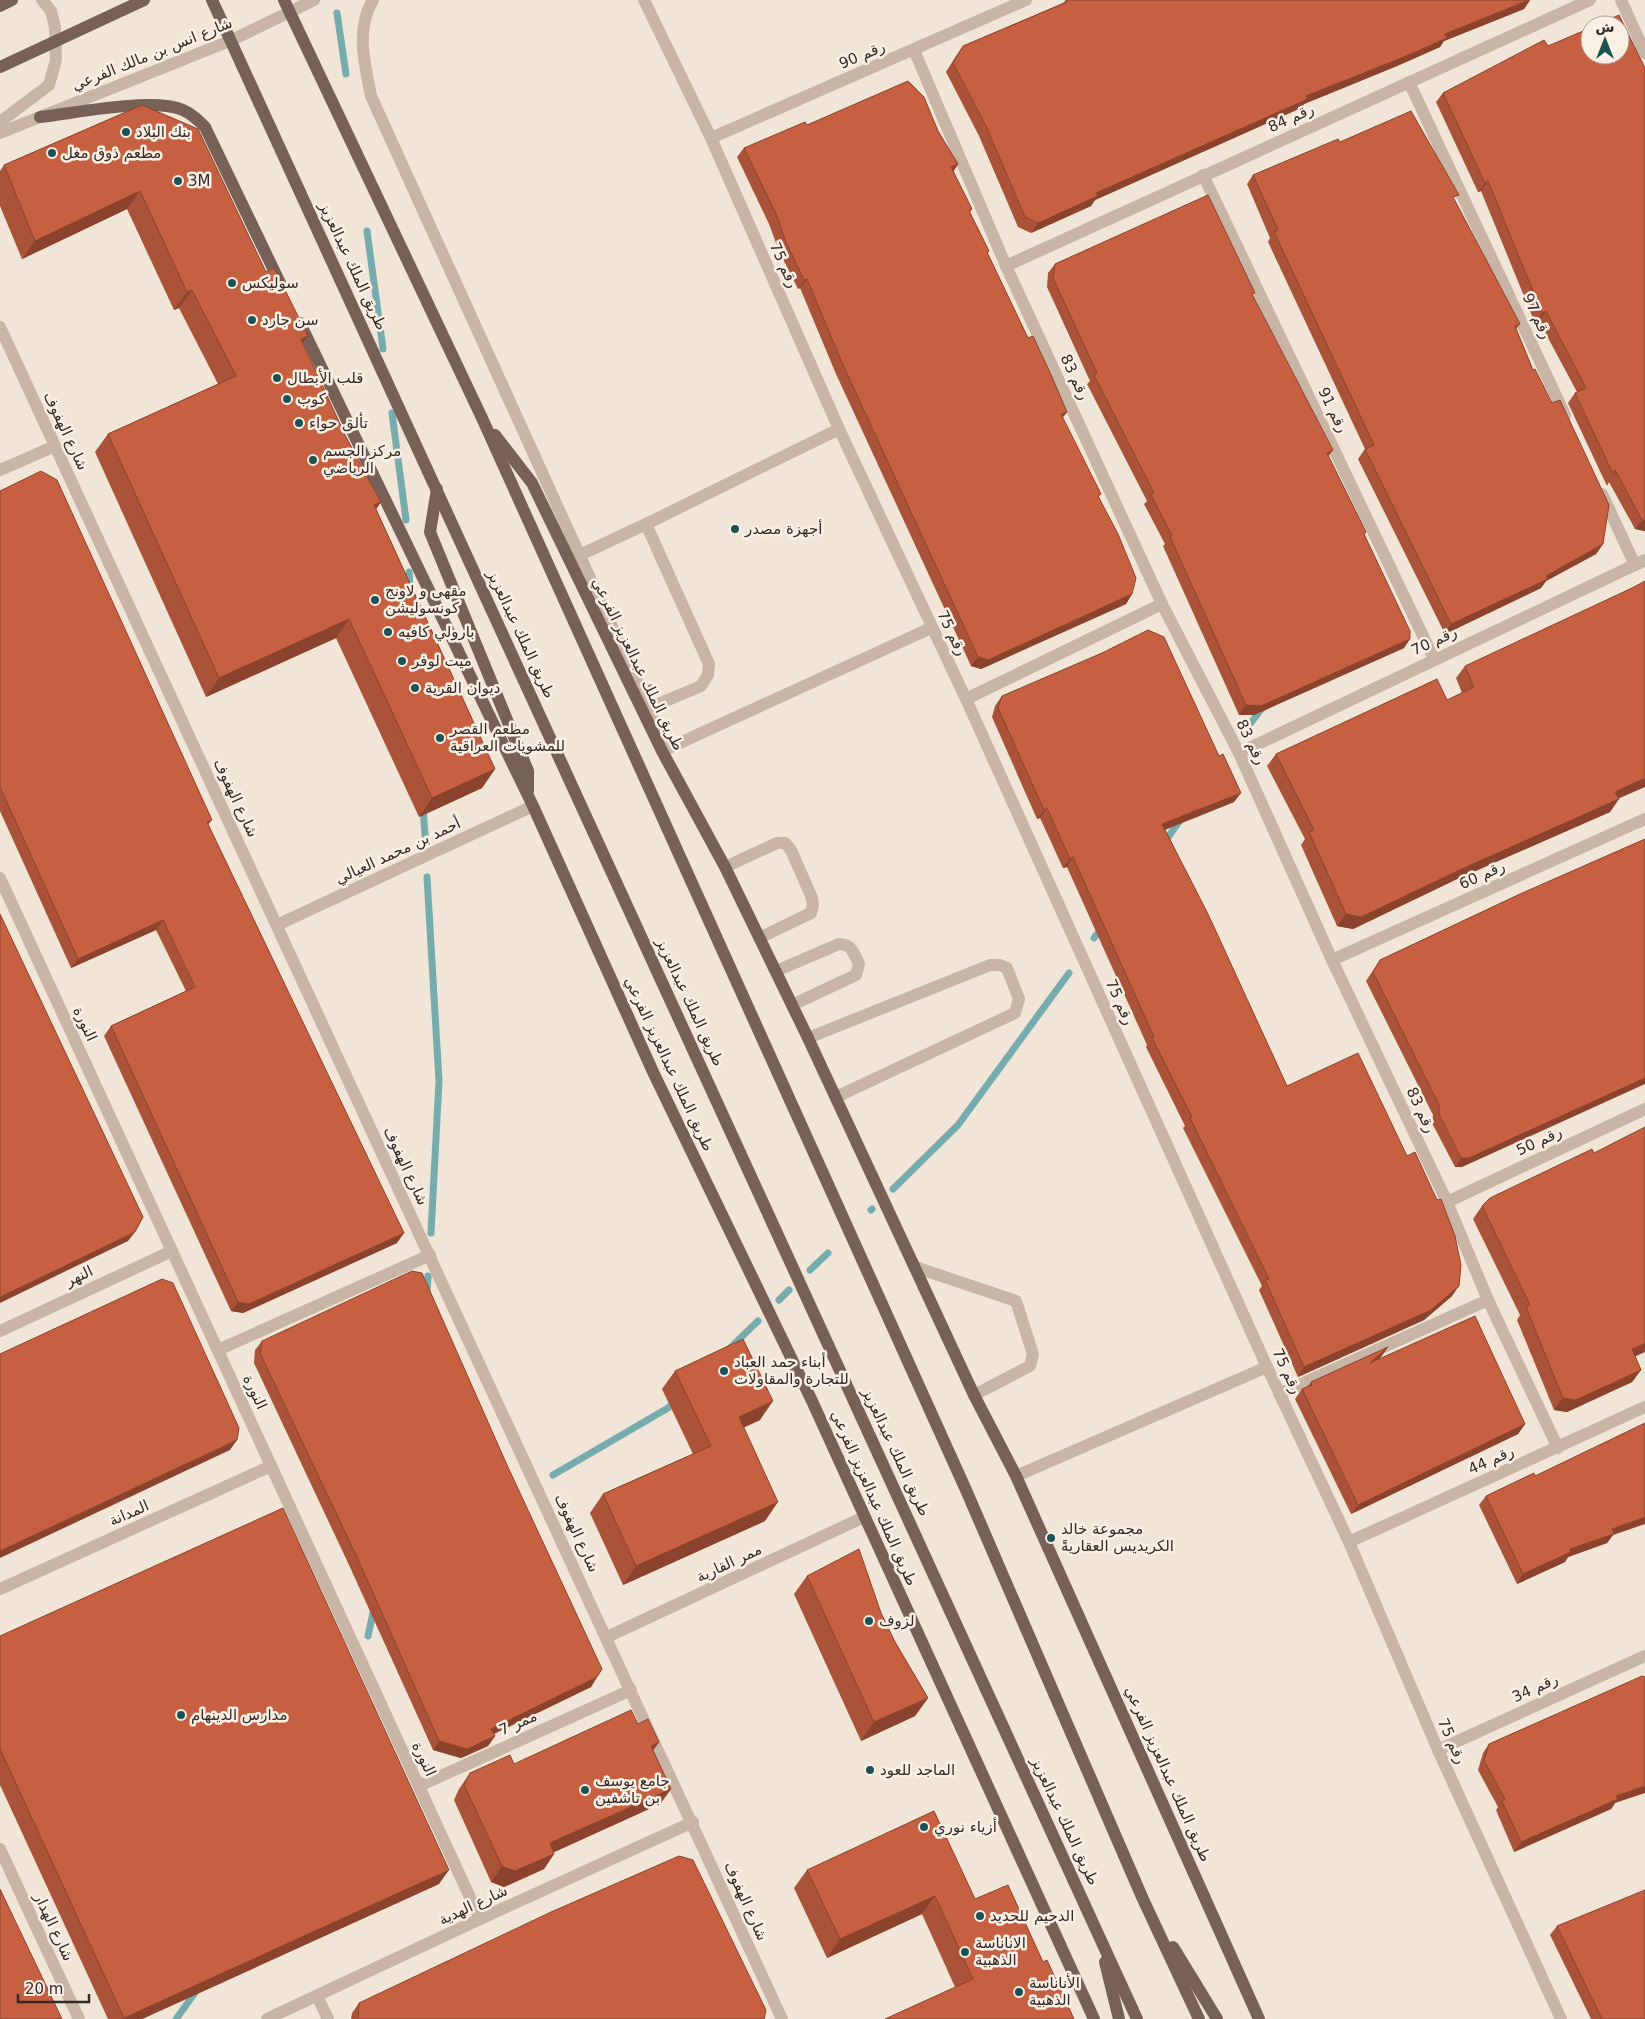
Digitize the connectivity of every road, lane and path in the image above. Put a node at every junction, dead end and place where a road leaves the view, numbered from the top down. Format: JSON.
{"nodes":[{"id":1,"x":12,"y":0,"type":"edge"},
{"id":2,"x":42,"y":0,"type":"edge"},
{"id":3,"x":144,"y":0,"type":"edge"},
{"id":4,"x":212,"y":0,"type":"edge"},
{"id":5,"x":314,"y":0,"type":"edge"},
{"id":6,"x":373,"y":0,"type":"edge"},
{"id":7,"x":644,"y":0,"type":"edge"},
{"id":8,"x":1026,"y":0,"type":"edge"},
{"id":9,"x":1590,"y":0,"type":"edge"},
{"id":10,"x":1621,"y":0,"type":"edge"},
{"id":11,"x":0,"y":6,"type":"edge"},
{"id":12,"x":287,"y":6,"type":"edge"},
{"id":13,"x":232,"y":40,"type":"junction"},
{"id":14,"x":914,"y":50,"type":"junction"},
{"id":15,"x":1645,"y":52,"type":"edge"},
{"id":16,"x":0,"y":67,"type":"edge"},
{"id":17,"x":1409,"y":82,"type":"junction"},
{"id":18,"x":40,"y":117,"type":"junction"},
{"id":19,"x":0,"y":122,"type":"edge"},
{"id":20,"x":0,"y":133,"type":"edge"},
{"id":21,"x":711,"y":138,"type":"junction"},
{"id":22,"x":1203,"y":175,"type":"junction"},
{"id":23,"x":1006,"y":266,"type":"junction"},
{"id":24,"x":287,"y":297,"type":"edge"},
{"id":25,"x":296,"y":315,"type":"edge"},
{"id":26,"x":0,"y":327,"type":"edge"},
{"id":27,"x":482,"y":418,"type":"junction"},
{"id":28,"x":839,"y":429,"type":"junction"},
{"id":29,"x":1572,"y":430,"type":"edge"},
{"id":30,"x":55,"y":446,"type":"junction"},
{"id":31,"x":0,"y":470,"type":"edge"},
{"id":32,"x":1597,"y":484,"type":"edge"},
{"id":33,"x":437,"y":489,"type":"junction"},
{"id":34,"x":646,"y":524,"type":"junction"},
{"id":35,"x":580,"y":556,"type":"junction"},
{"id":36,"x":1640,"y":562,"type":"edge"},
{"id":37,"x":1162,"y":604,"type":"junction"},
{"id":38,"x":931,"y":628,"type":"junction"},
{"id":39,"x":1434,"y":659,"type":"junction"},
{"id":40,"x":966,"y":699,"type":"junction"},
{"id":41,"x":649,"y":708,"type":"junction"},
{"id":42,"x":662,"y":751,"type":"junction"},
{"id":43,"x":1239,"y":753,"type":"junction"},
{"id":44,"x":531,"y":802,"type":"junction"},
{"id":45,"x":1645,"y":819,"type":"edge"},
{"id":46,"x":725,"y":867,"type":"junction"},
{"id":47,"x":0,"y":878,"type":"edge"},
{"id":48,"x":277,"y":925,"type":"junction"},
{"id":49,"x":760,"y":938,"type":"junction"},
{"id":50,"x":1332,"y":960,"type":"junction"},
{"id":51,"x":776,"y":971,"type":"junction"},
{"id":52,"x":792,"y":1005,"type":"junction"},
{"id":53,"x":808,"y":1038,"type":"junction"},
{"id":54,"x":836,"y":1097,"type":"junction"},
{"id":55,"x":1645,"y":1109,"type":"edge"},
{"id":56,"x":1447,"y":1202,"type":"junction"},
{"id":57,"x":172,"y":1251,"type":"junction"},
{"id":58,"x":430,"y":1255,"type":"junction"},
{"id":59,"x":915,"y":1267,"type":"junction"},
{"id":60,"x":1488,"y":1300,"type":"junction"},
{"id":61,"x":0,"y":1331,"type":"edge"},
{"id":62,"x":218,"y":1350,"type":"junction"},
{"id":63,"x":1267,"y":1367,"type":"junction"},
{"id":64,"x":1279,"y":1394,"type":"junction"},
{"id":65,"x":974,"y":1395,"type":"junction"},
{"id":66,"x":1645,"y":1407,"type":"edge"},
{"id":67,"x":1558,"y":1448,"type":"junction"},
{"id":68,"x":271,"y":1466,"type":"junction"},
{"id":69,"x":1016,"y":1476,"type":"junction"},
{"id":70,"x":864,"y":1518,"type":"junction"},
{"id":71,"x":1349,"y":1542,"type":"junction"},
{"id":72,"x":0,"y":1589,"type":"edge"},
{"id":73,"x":607,"y":1637,"type":"junction"},
{"id":74,"x":1645,"y":1656,"type":"edge"},
{"id":75,"x":631,"y":1690,"type":"junction"},
{"id":76,"x":1438,"y":1750,"type":"junction"},
{"id":77,"x":419,"y":1786,"type":"junction"},
{"id":78,"x":693,"y":1822,"type":"junction"},
{"id":79,"x":0,"y":1849,"type":"edge"},
{"id":80,"x":1142,"y":1897,"type":"junction"},
{"id":81,"x":480,"y":1919,"type":"junction"},
{"id":82,"x":1096,"y":1928,"type":"junction"},
{"id":83,"x":317,"y":1996,"type":"junction"},
{"id":84,"x":79,"y":2019,"type":"edge"},
{"id":85,"x":267,"y":2019,"type":"edge"},
{"id":86,"x":328,"y":2019,"type":"edge"},
{"id":87,"x":782,"y":2019,"type":"edge"},
{"id":88,"x":1094,"y":2019,"type":"edge"},
{"id":89,"x":1119,"y":2019,"type":"edge"},
{"id":90,"x":1137,"y":2019,"type":"edge"},
{"id":91,"x":1199,"y":2019,"type":"edge"},
{"id":92,"x":1217,"y":2019,"type":"edge"},
{"id":93,"x":1259,"y":2019,"type":"edge"},
{"id":94,"x":1561,"y":2019,"type":"edge"}],
"edges":[{"from":1,"to":11,"type":"main road"},
{"from":2,"to":19,"type":"street"},
{"from":3,"to":16,"type":"main road"},
{"from":4,"to":13,"type":"main road","name":"طريق الملك عبدالعزيز"},
{"from":5,"to":12,"type":"street","name":"شارع انس بن مالك الفرعي"},
{"from":6,"to":35,"type":"street"},
{"from":7,"to":21,"type":"street","name":"رقم 75"},
{"from":8,"to":14,"type":"street","name":"رقم 90"},
{"from":9,"to":17,"type":"street","name":"رقم 84"},
{"from":10,"to":15,"type":"street"},
{"from":12,"to":13,"type":"street","name":"شارع انس بن مالك الفرعي"},
{"from":12,"to":27,"type":"main road"},
{"from":13,"to":18,"type":"street","name":"شارع انس بن مالك الفرعي"},
{"from":13,"to":33,"type":"main road","name":"طريق الملك عبدالعزيز"},
{"from":14,"to":21,"type":"street","name":"رقم 90"},
{"from":14,"to":23,"type":"street","name":"رقم 83"},
{"from":17,"to":22,"type":"street","name":"رقم 84"},
{"from":17,"to":29,"type":"street","name":"رقم 97"},
{"from":18,"to":20,"type":"street","name":"شارع انس بن مالك الفرعي"},
{"from":18,"to":24,"type":"main road"},
{"from":21,"to":28,"type":"street","name":"رقم 75"},
{"from":22,"to":23,"type":"street","name":"رقم 84"},
{"from":22,"to":39,"type":"street","name":"رقم 91"},
{"from":23,"to":37,"type":"street","name":"رقم 83"},
{"from":25,"to":44,"type":"main road","name":"طريق الملك عبدالعزيز الفرعي"},
{"from":26,"to":30,"type":"street","name":"شارع الهفوف"},
{"from":27,"to":42,"type":"main road","name":"طريق الملك عبدالعزيز الفرعي"},
{"from":27,"to":80,"type":"main road"},
{"from":28,"to":34,"type":"street"},
{"from":28,"to":38,"type":"street","name":"رقم 75"},
{"from":30,"to":31,"type":"street"},
{"from":30,"to":48,"type":"street","name":"شارع الهفوف"},
{"from":32,"to":36,"type":"street"},
{"from":33,"to":44,"type":"main road"},
{"from":33,"to":82,"type":"main road","name":"طريق الملك عبدالعزيز"},
{"from":34,"to":35,"type":"street"},
{"from":34,"to":41,"type":"street"},
{"from":35,"to":41,"type":"street"},
{"from":36,"to":39,"type":"street","name":"رقم 70"},
{"from":37,"to":40,"type":"street"},
{"from":37,"to":43,"type":"street","name":"رقم 83"},
{"from":38,"to":40,"type":"street","name":"رقم 75"},
{"from":38,"to":42,"type":"street"},
{"from":39,"to":43,"type":"street","name":"رقم 70"},
{"from":40,"to":63,"type":"street","name":"رقم 75"},
{"from":41,"to":42,"type":"street"},
{"from":42,"to":46,"type":"main road","name":"طريق الملك عبدالعزيز الفرعي"},
{"from":43,"to":50,"type":"street","name":"رقم 83"},
{"from":44,"to":48,"type":"street","name":"أحمد بن محمد العيالي"},
{"from":44,"to":70,"type":"main road","name":"طريق الملك عبدالعزيز الفرعي"},
{"from":45,"to":50,"type":"street","name":"رقم 60"},
{"from":46,"to":49,"type":"main road","name":"طريق الملك عبدالعزيز الفرعي"},
{"from":46,"to":49,"type":"street"},
{"from":47,"to":57,"type":"street","name":"النورة"},
{"from":48,"to":58,"type":"street","name":"شارع الهفوف"},
{"from":49,"to":51,"type":"main road","name":"طريق الملك عبدالعزيز الفرعي"},
{"from":50,"to":56,"type":"street","name":"رقم 83"},
{"from":51,"to":52,"type":"main road","name":"طريق الملك عبدالعزيز الفرعي"},
{"from":51,"to":52,"type":"street"},
{"from":52,"to":53,"type":"main road","name":"طريق الملك عبدالعزيز الفرعي"},
{"from":53,"to":54,"type":"main road","name":"طريق الملك عبدالعزيز الفرعي"},
{"from":53,"to":54,"type":"street"},
{"from":54,"to":59,"type":"main road","name":"طريق الملك عبدالعزيز الفرعي"},
{"from":55,"to":56,"type":"street","name":"رقم 50"},
{"from":56,"to":60,"type":"street","name":"رقم 83"},
{"from":57,"to":61,"type":"street","name":"النهر"},
{"from":57,"to":62,"type":"street","name":"النورة"},
{"from":58,"to":62,"type":"street"},
{"from":58,"to":73,"type":"street","name":"شارع الهفوف"},
{"from":59,"to":65,"type":"main road","name":"طريق الملك عبدالعزيز الفرعي"},
{"from":59,"to":65,"type":"street"},
{"from":60,"to":64,"type":"street"},
{"from":60,"to":67,"type":"street","name":"رقم 83"},
{"from":62,"to":68,"type":"street","name":"النورة"},
{"from":63,"to":64,"type":"street","name":"رقم 75"},
{"from":63,"to":69,"type":"street"},
{"from":64,"to":71,"type":"street","name":"رقم 75"},
{"from":65,"to":69,"type":"main road","name":"طريق الملك عبدالعزيز الفرعي"},
{"from":66,"to":67,"type":"street","name":"رقم 44"},
{"from":67,"to":71,"type":"street","name":"رقم 44"},
{"from":68,"to":72,"type":"street","name":"المدانة"},
{"from":68,"to":77,"type":"street","name":"النورة"},
{"from":69,"to":93,"type":"main road","name":"طريق الملك عبدالعزيز الفرعي"},
{"from":70,"to":73,"type":"street","name":"ممر القاربة"},
{"from":70,"to":88,"type":"main road","name":"طريق الملك عبدالعزيز الفرعي"},
{"from":71,"to":76,"type":"street","name":"رقم 75"},
{"from":73,"to":75,"type":"street","name":"شارع الهفوف"},
{"from":74,"to":76,"type":"street","name":"رقم 34"},
{"from":75,"to":77,"type":"street","name":"ممر 7"},
{"from":75,"to":78,"type":"street","name":"شارع الهفوف"},
{"from":76,"to":94,"type":"street","name":"رقم 75"},
{"from":77,"to":81,"type":"street","name":"النورة"},
{"from":78,"to":81,"type":"street","name":"شارع الهدية"},
{"from":78,"to":87,"type":"street","name":"شارع الهفوف"},
{"from":79,"to":84,"type":"street","name":"شارع الهدار"},
{"from":80,"to":91,"type":"main road"},
{"from":80,"to":92,"type":"main road"},
{"from":81,"to":83,"type":"street","name":"شارع الهدية"},
{"from":82,"to":89,"type":"main road"},
{"from":82,"to":90,"type":"main road","name":"طريق الملك عبدالعزيز"},
{"from":83,"to":85,"type":"street","name":"شارع الهدية"},
{"from":83,"to":86,"type":"street"}]}
